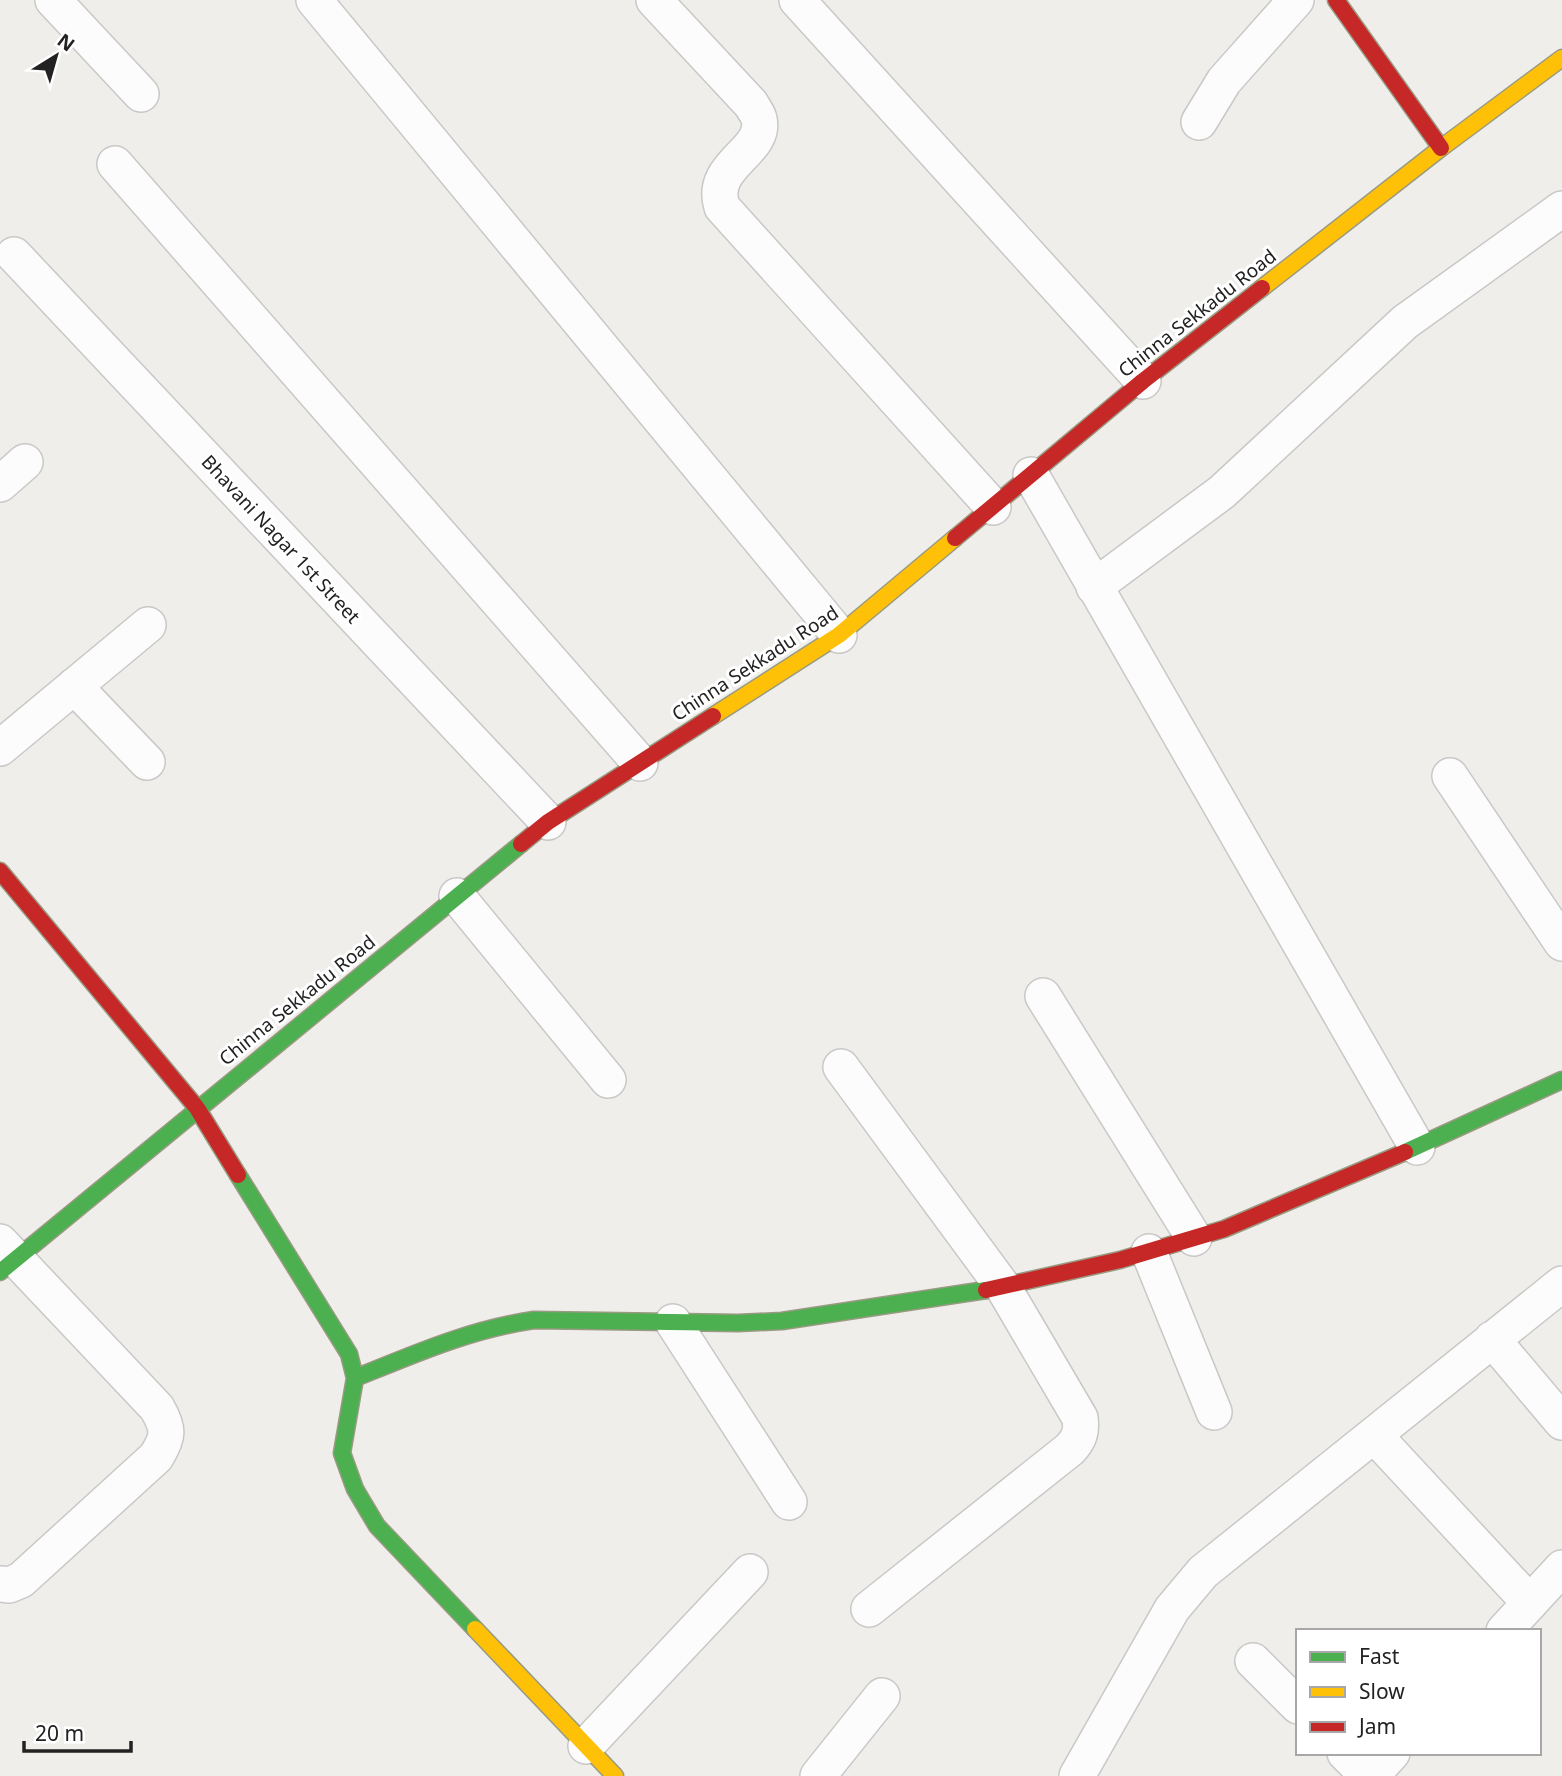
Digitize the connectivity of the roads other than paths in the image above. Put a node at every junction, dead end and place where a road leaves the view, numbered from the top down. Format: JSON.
{"nodes":[{"id":1,"x":53,"y":0,"type":"edge"},
{"id":2,"x":314,"y":0,"type":"edge"},
{"id":3,"x":654,"y":0,"type":"edge"},
{"id":4,"x":797,"y":0,"type":"edge"},
{"id":5,"x":1296,"y":0,"type":"edge"},
{"id":6,"x":1336,"y":0,"type":"edge"},
{"id":7,"x":1562,"y":58,"type":"edge"},
{"id":8,"x":141,"y":94,"type":"dead end"},
{"id":9,"x":1199,"y":122,"type":"dead end"},
{"id":10,"x":1441,"y":148,"type":"junction"},
{"id":11,"x":115,"y":164,"type":"dead end"},
{"id":12,"x":1562,"y":209,"type":"edge"},
{"id":13,"x":14,"y":255,"type":"dead end"},
{"id":14,"x":1143,"y":381,"type":"junction"},
{"id":15,"x":1031,"y":475,"type":"junction"},
{"id":16,"x":993,"y":507,"type":"junction"},
{"id":17,"x":1094,"y":587,"type":"junction"},
{"id":18,"x":148,"y":625,"type":"dead end"},
{"id":19,"x":839,"y":635,"type":"junction"},
{"id":20,"x":74,"y":686,"type":"junction"},
{"id":21,"x":0,"y":748,"type":"edge"},
{"id":22,"x":147,"y":762,"type":"dead end"},
{"id":23,"x":640,"y":763,"type":"junction"},
{"id":24,"x":1450,"y":776,"type":"dead end"},
{"id":25,"x":548,"y":822,"type":"junction"},
{"id":26,"x":0,"y":871,"type":"edge"},
{"id":27,"x":457,"y":897,"type":"junction"},
{"id":28,"x":1562,"y":943,"type":"edge"},
{"id":29,"x":1043,"y":996,"type":"dead end"},
{"id":30,"x":841,"y":1067,"type":"dead end"},
{"id":31,"x":608,"y":1080,"type":"dead end"},
{"id":32,"x":1562,"y":1080,"type":"edge"},
{"id":33,"x":197,"y":1108,"type":"junction"},
{"id":34,"x":1417,"y":1147,"type":"junction"},
{"id":35,"x":1194,"y":1238,"type":"junction"},
{"id":36,"x":1149,"y":1251,"type":"junction"},
{"id":37,"x":5,"y":1258,"type":"edge"},
{"id":38,"x":1562,"y":1283,"type":"edge"},
{"id":39,"x":1003,"y":1287,"type":"junction"},
{"id":40,"x":673,"y":1322,"type":"junction"},
{"id":41,"x":1492,"y":1339,"type":"junction"},
{"id":42,"x":355,"y":1378,"type":"junction"},
{"id":43,"x":1214,"y":1412,"type":"dead end"},
{"id":44,"x":1562,"y":1422,"type":"edge"},
{"id":45,"x":1374,"y":1435,"type":"junction"},
{"id":46,"x":789,"y":1502,"type":"dead end"},
{"id":47,"x":1562,"y":1568,"type":"edge"},
{"id":48,"x":750,"y":1572,"type":"dead end"},
{"id":49,"x":0,"y":1584,"type":"edge"},
{"id":50,"x":1530,"y":1603,"type":"junction"},
{"id":51,"x":869,"y":1609,"type":"dead end"},
{"id":52,"x":1506,"y":1629,"type":"edge"},
{"id":53,"x":1253,"y":1661,"type":"dead end"},
{"id":54,"x":882,"y":1696,"type":"dead end"},
{"id":55,"x":1296,"y":1704,"type":"edge"},
{"id":56,"x":586,"y":1746,"type":"junction"},
{"id":57,"x":1347,"y":1755,"type":"edge"},
{"id":58,"x":1390,"y":1755,"type":"edge"},
{"id":59,"x":615,"y":1776,"type":"edge"},
{"id":60,"x":818,"y":1776,"type":"edge"},
{"id":61,"x":1077,"y":1776,"type":"edge"},
{"id":62,"x":1369,"y":1776,"type":"edge"}],
"edges":[{"from":1,"to":8,"type":"street"},
{"from":2,"to":19,"type":"street"},
{"from":3,"to":16,"type":"street"},
{"from":4,"to":14,"type":"street"},
{"from":5,"to":9,"type":"street"},
{"from":6,"to":10,"type":"street"},
{"from":7,"to":10,"type":"street","name":"Chinna Sekkadu Road"},
{"from":10,"to":14,"type":"street","name":"Chinna Sekkadu Road"},
{"from":11,"to":23,"type":"street"},
{"from":12,"to":17,"type":"street"},
{"from":13,"to":25,"type":"street","name":"Bhavani Nagar 1st Street"},
{"from":14,"to":15,"type":"street","name":"Chinna Sekkadu Road"},
{"from":15,"to":16,"type":"street","name":"Chinna Sekkadu Road"},
{"from":15,"to":17,"type":"street"},
{"from":16,"to":19,"type":"street","name":"Chinna Sekkadu Road"},
{"from":17,"to":34,"type":"street"},
{"from":18,"to":20,"type":"street"},
{"from":19,"to":23,"type":"street","name":"Chinna Sekkadu Road"},
{"from":20,"to":21,"type":"street"},
{"from":20,"to":22,"type":"street"},
{"from":23,"to":25,"type":"street","name":"Chinna Sekkadu Road"},
{"from":24,"to":28,"type":"street"},
{"from":25,"to":27,"type":"street","name":"Chinna Sekkadu Road"},
{"from":26,"to":33,"type":"street"},
{"from":27,"to":31,"type":"street"},
{"from":27,"to":33,"type":"street","name":"Chinna Sekkadu Road"},
{"from":29,"to":35,"type":"street"},
{"from":30,"to":39,"type":"street"},
{"from":32,"to":34,"type":"street"},
{"from":33,"to":37,"type":"street","name":"Chinna Sekkadu Road"},
{"from":33,"to":42,"type":"street"},
{"from":34,"to":35,"type":"street"},
{"from":35,"to":36,"type":"street"},
{"from":36,"to":39,"type":"street"},
{"from":36,"to":43,"type":"street"},
{"from":37,"to":49,"type":"street"},
{"from":38,"to":41,"type":"street"},
{"from":39,"to":40,"type":"street"},
{"from":39,"to":51,"type":"street"},
{"from":40,"to":42,"type":"street"},
{"from":40,"to":46,"type":"street"},
{"from":41,"to":44,"type":"street"},
{"from":41,"to":45,"type":"street"},
{"from":42,"to":56,"type":"street"},
{"from":45,"to":50,"type":"street"},
{"from":45,"to":61,"type":"street"},
{"from":47,"to":50,"type":"street"},
{"from":48,"to":56,"type":"street"},
{"from":50,"to":52,"type":"street"},
{"from":53,"to":55,"type":"street"},
{"from":54,"to":60,"type":"street"},
{"from":56,"to":59,"type":"street"},
{"from":57,"to":62,"type":"street"},
{"from":58,"to":62,"type":"street"}]}
